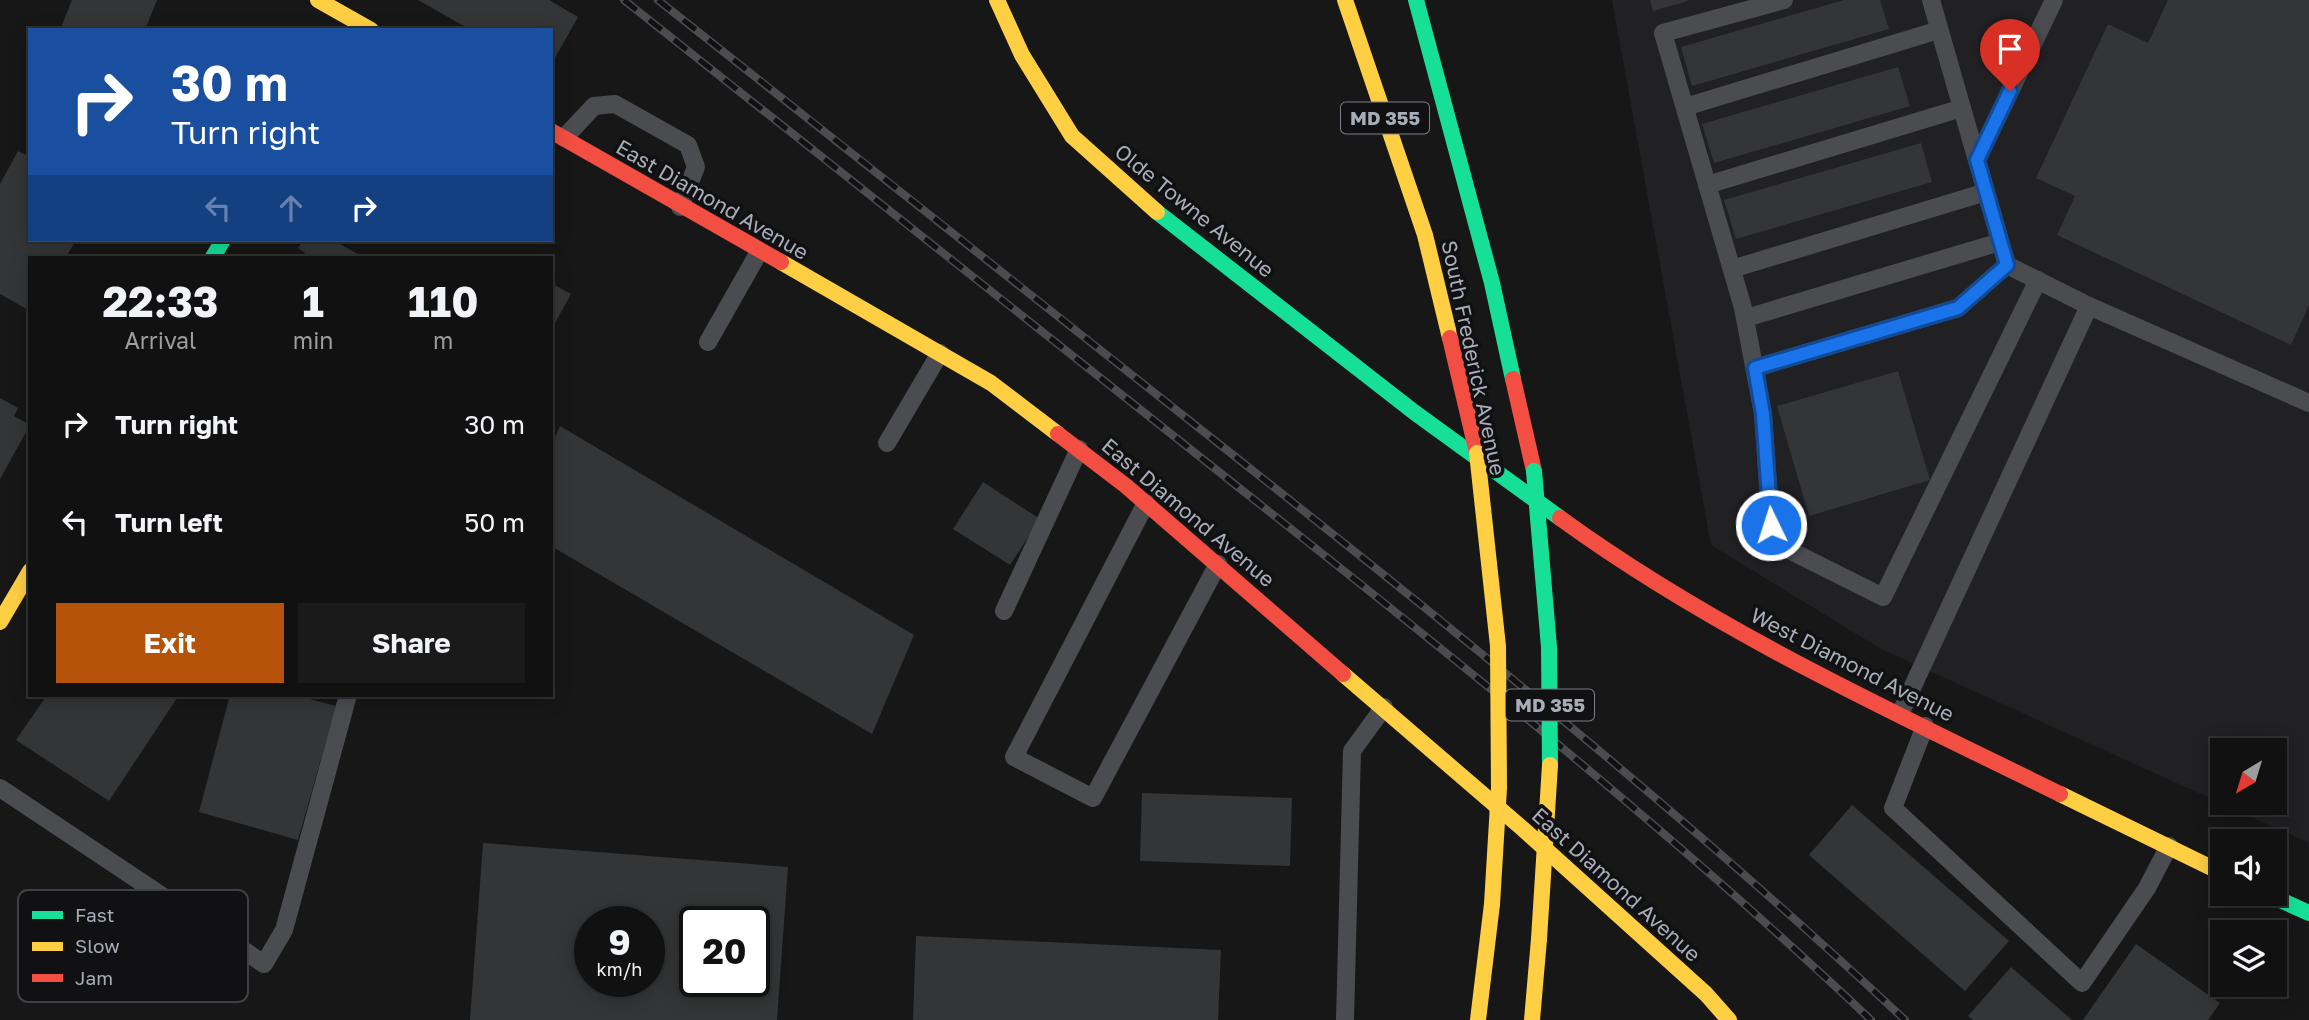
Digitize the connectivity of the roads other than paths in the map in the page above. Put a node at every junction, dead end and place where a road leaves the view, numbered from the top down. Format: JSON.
{"nodes":[{"id":1,"x":318,"y":0,"type":"edge"},
{"id":2,"x":997,"y":0,"type":"edge"},
{"id":3,"x":1345,"y":0,"type":"edge"},
{"id":4,"x":1416,"y":0,"type":"edge"},
{"id":5,"x":1433,"y":0,"type":"edge"},
{"id":6,"x":1784,"y":0,"type":"edge"},
{"id":7,"x":1931,"y":0,"type":"edge"},
{"id":8,"x":2054,"y":0,"type":"edge"},
{"id":9,"x":348,"y":24,"type":"edge"},
{"id":10,"x":1939,"y":30,"type":"junction"},
{"id":11,"x":1427,"y":41,"type":"junction"},
{"id":12,"x":1685,"y":107,"type":"junction"},
{"id":13,"x":1962,"y":108,"type":"junction"},
{"id":14,"x":557,"y":135,"type":"edge"},
{"id":15,"x":1977,"y":160,"type":"junction"},
{"id":16,"x":1707,"y":185,"type":"junction"},
{"id":17,"x":1986,"y":192,"type":"junction"},
{"id":18,"x":680,"y":206,"type":"junction"},
{"id":19,"x":2000,"y":242,"type":"junction"},
{"id":20,"x":759,"y":252,"type":"junction"},
{"id":21,"x":2007,"y":265,"type":"junction"},
{"id":22,"x":1732,"y":269,"type":"junction"},
{"id":23,"x":2038,"y":280,"type":"junction"},
{"id":24,"x":2089,"y":306,"type":"junction"},
{"id":25,"x":1746,"y":318,"type":"junction"},
{"id":26,"x":708,"y":342,"type":"dead end"},
{"id":27,"x":940,"y":353,"type":"junction"},
{"id":28,"x":1755,"y":368,"type":"junction"},
{"id":29,"x":2309,"y":402,"type":"edge"},
{"id":30,"x":1414,"y":412,"type":"joint"},
{"id":31,"x":887,"y":443,"type":"dead end"},
{"id":32,"x":1079,"y":449,"type":"junction"},
{"id":33,"x":1146,"y":503,"type":"junction"},
{"id":34,"x":1218,"y":564,"type":"junction"},
{"id":35,"x":28,"y":574,"type":"edge"},
{"id":36,"x":1004,"y":611,"type":"dead end"},
{"id":37,"x":0,"y":622,"type":"edge"},
{"id":38,"x":347,"y":697,"type":"edge"},
{"id":39,"x":1384,"y":707,"type":"junction"},
{"id":40,"x":1900,"y":714,"type":"junction"},
{"id":41,"x":1925,"y":726,"type":"junction"},
{"id":42,"x":0,"y":788,"type":"edge"},
{"id":43,"x":2169,"y":846,"type":"junction"},
{"id":44,"x":2210,"y":867,"type":"edge"},
{"id":45,"x":153,"y":890,"type":"edge"},
{"id":46,"x":2287,"y":903,"type":"edge"},
{"id":47,"x":2309,"y":913,"type":"edge"},
{"id":48,"x":248,"y":953,"type":"edge"},
{"id":49,"x":1345,"y":1020,"type":"edge"},
{"id":50,"x":1478,"y":1020,"type":"edge"},
{"id":51,"x":1532,"y":1020,"type":"edge"},
{"id":52,"x":1728,"y":1020,"type":"edge"}],
"edges":[{"from":1,"to":9,"type":"main road"},
{"from":2,"to":30,"type":"main road","name":"Olde Towne Avenue"},
{"from":3,"to":50,"type":"main road","name":"South Frederick Avenue","number":"MD 355","bridge":true},
{"from":4,"to":11,"type":"main road","name":"South Frederick Avenue","number":"MD 355"},
{"from":5,"to":11,"type":"main road"},
{"from":6,"to":12,"type":"lane"},
{"from":7,"to":10,"type":"lane"},
{"from":8,"to":15,"type":"lane"},
{"from":10,"to":12,"type":"lane"},
{"from":10,"to":13,"type":"lane"},
{"from":11,"to":51,"type":"main road","name":"South Frederick Avenue","number":"MD 355","bridge":true},
{"from":12,"to":16,"type":"lane"},
{"from":13,"to":15,"type":"lane"},
{"from":13,"to":16,"type":"lane"},
{"from":14,"to":18,"type":"main road","name":"East Diamond Avenue"},
{"from":14,"to":18,"type":"lane"},
{"from":15,"to":17,"type":"lane"},
{"from":16,"to":22,"type":"lane"},
{"from":17,"to":19,"type":"lane"},
{"from":17,"to":22,"type":"lane"},
{"from":18,"to":20,"type":"main road","name":"East Diamond Avenue"},
{"from":19,"to":21,"type":"lane"},
{"from":19,"to":25,"type":"lane"},
{"from":20,"to":26,"type":"lane"},
{"from":20,"to":27,"type":"main road","name":"East Diamond Avenue"},
{"from":21,"to":23,"type":"lane"},
{"from":21,"to":28,"type":"lane"},
{"from":22,"to":25,"type":"lane"},
{"from":23,"to":24,"type":"lane"},
{"from":23,"to":28,"type":"lane"},
{"from":24,"to":29,"type":"lane"},
{"from":24,"to":40,"type":"lane"},
{"from":25,"to":28,"type":"lane"},
{"from":27,"to":31,"type":"lane"},
{"from":27,"to":32,"type":"main road","name":"East Diamond Avenue"},
{"from":30,"to":40,"type":"main road","name":"West Diamond Avenue"},
{"from":32,"to":33,"type":"main road","name":"East Diamond Avenue"},
{"from":32,"to":36,"type":"lane"},
{"from":33,"to":34,"type":"main road","name":"East Diamond Avenue"},
{"from":33,"to":34,"type":"lane"},
{"from":34,"to":39,"type":"main road","name":"East Diamond Avenue"},
{"from":35,"to":37,"type":"main road"},
{"from":38,"to":48,"type":"lane"},
{"from":39,"to":49,"type":"lane"},
{"from":39,"to":52,"type":"main road","name":"East Diamond Avenue"},
{"from":40,"to":41,"type":"main road","name":"West Diamond Avenue"},
{"from":41,"to":43,"type":"main road","name":"West Diamond Avenue"},
{"from":41,"to":43,"type":"lane"},
{"from":42,"to":45,"type":"lane"},
{"from":43,"to":44,"type":"main road","name":"West Diamond Avenue"},
{"from":46,"to":47,"type":"main road"}]}
